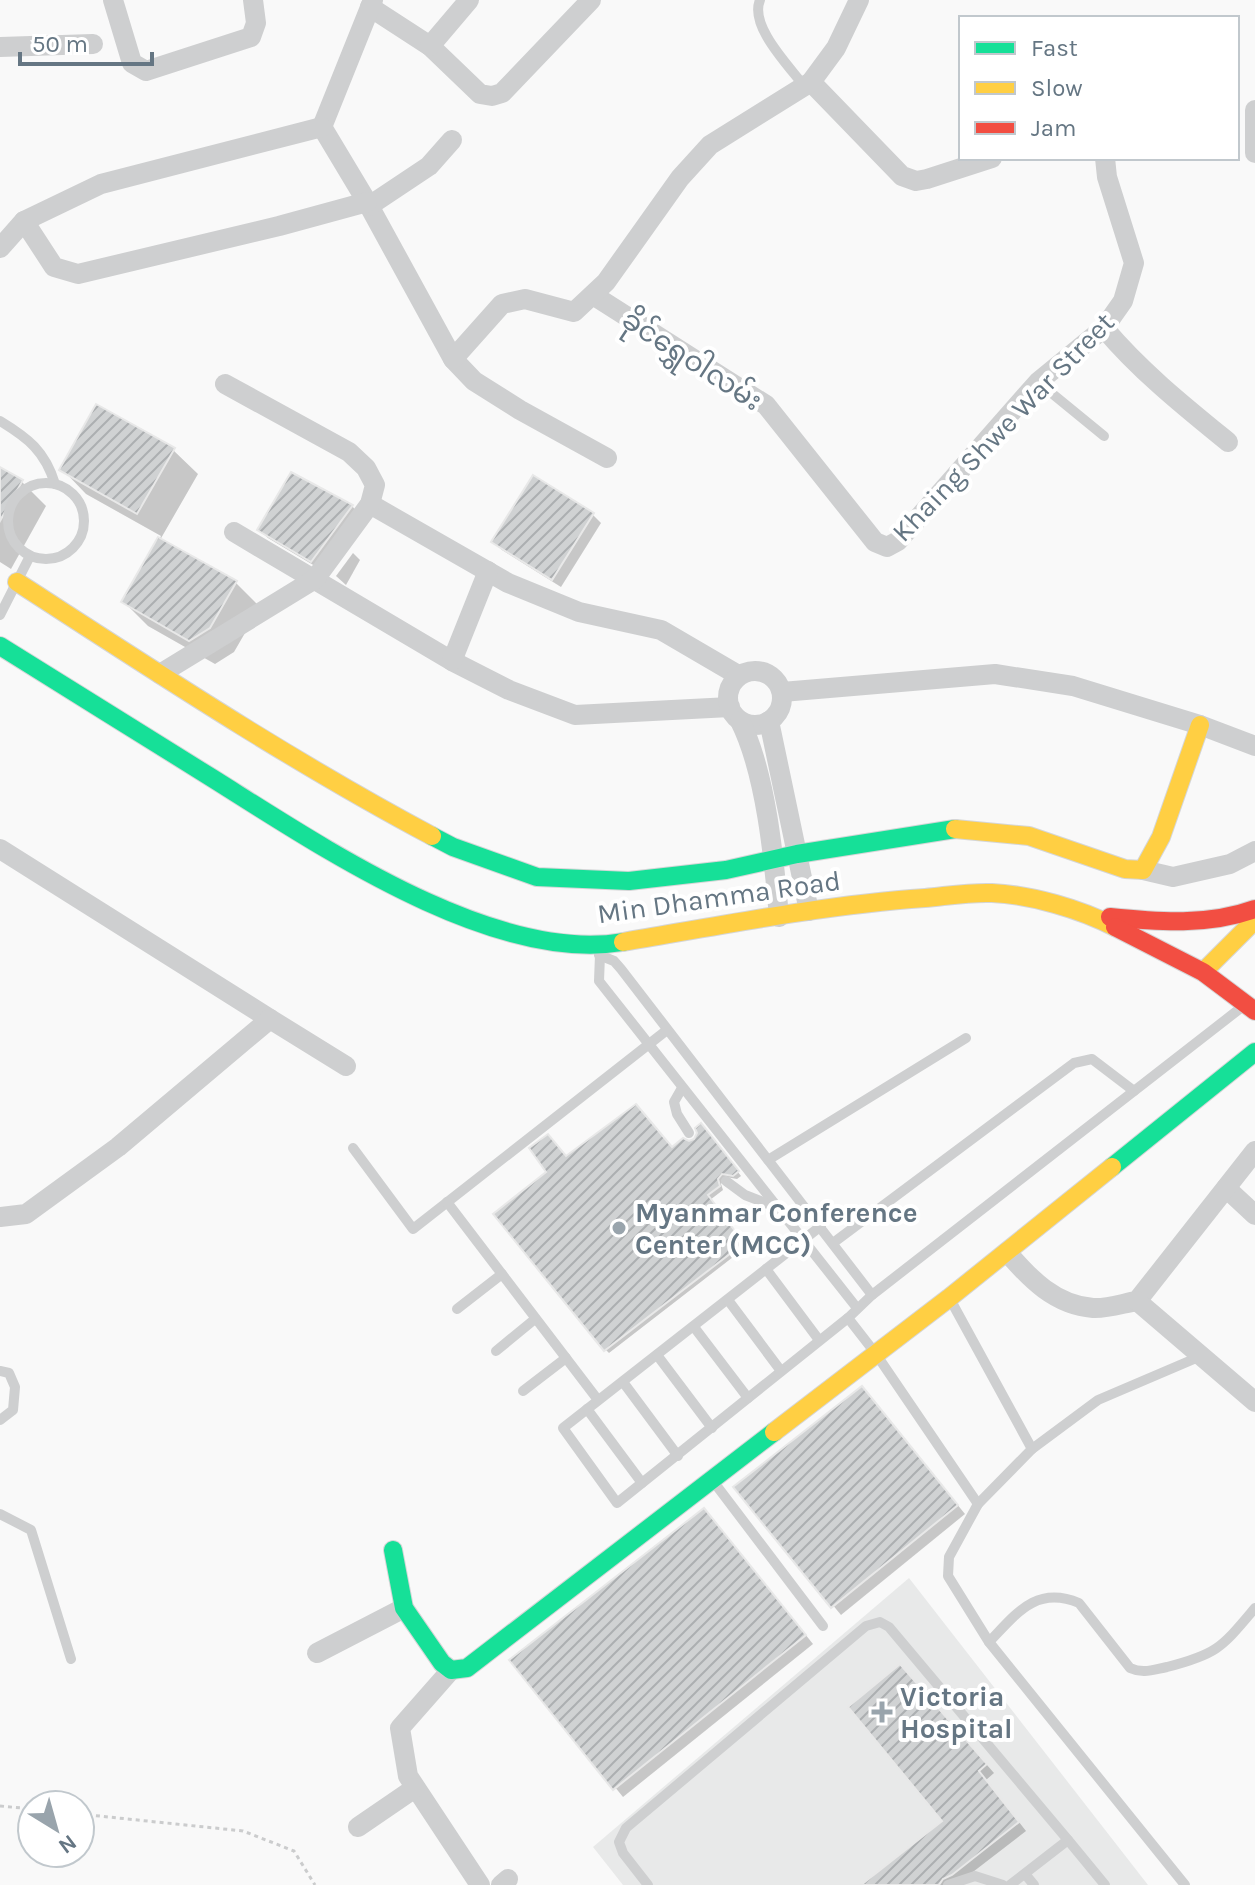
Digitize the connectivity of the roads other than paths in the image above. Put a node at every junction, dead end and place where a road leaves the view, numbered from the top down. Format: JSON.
{"nodes":[{"id":1,"x":113,"y":0,"type":"edge"},
{"id":2,"x":253,"y":0,"type":"edge"},
{"id":3,"x":469,"y":0,"type":"edge"},
{"id":4,"x":591,"y":0,"type":"edge"},
{"id":5,"x":760,"y":0,"type":"edge"},
{"id":6,"x":859,"y":0,"type":"edge"},
{"id":7,"x":372,"y":3,"type":"edge"},
{"id":8,"x":93,"y":44,"type":"dead end"},
{"id":9,"x":430,"y":46,"type":"junction"},
{"id":10,"x":0,"y":47,"type":"edge"},
{"id":11,"x":808,"y":84,"type":"junction"},
{"id":12,"x":1255,"y":110,"type":"edge"},
{"id":13,"x":322,"y":127,"type":"junction"},
{"id":14,"x":452,"y":140,"type":"dead end"},
{"id":15,"x":1255,"y":153,"type":"edge"},
{"id":16,"x":986,"y":160,"type":"edge"},
{"id":17,"x":1105,"y":160,"type":"edge"},
{"id":18,"x":368,"y":204,"type":"junction"},
{"id":19,"x":24,"y":221,"type":"junction"},
{"id":20,"x":0,"y":248,"type":"edge"},
{"id":21,"x":593,"y":295,"type":"junction"},
{"id":22,"x":1104,"y":328,"type":"junction"},
{"id":23,"x":453,"y":359,"type":"junction"},
{"id":24,"x":1038,"y":382,"type":"junction"},
{"id":25,"x":225,"y":384,"type":"dead end"},
{"id":26,"x":0,"y":421,"type":"edge"},
{"id":27,"x":1104,"y":436,"type":"dead end"},
{"id":28,"x":1228,"y":442,"type":"dead end"},
{"id":29,"x":607,"y":458,"type":"dead end"},
{"id":30,"x":55,"y":484,"type":"junction"},
{"id":31,"x":370,"y":504,"type":"junction"},
{"id":32,"x":234,"y":532,"type":"dead end"},
{"id":33,"x":30,"y":556,"type":"junction"},
{"id":34,"x":488,"y":571,"type":"junction"},
{"id":35,"x":14,"y":579,"type":"junction"},
{"id":36,"x":315,"y":579,"type":"junction"},
{"id":37,"x":0,"y":615,"type":"edge"},
{"id":38,"x":0,"y":646,"type":"edge"},
{"id":39,"x":452,"y":661,"type":"junction"},
{"id":40,"x":160,"y":674,"type":"junction"},
{"id":41,"x":738,"y":675,"type":"junction"},
{"id":42,"x":782,"y":692,"type":"junction"},
{"id":43,"x":735,"y":714,"type":"junction"},
{"id":44,"x":769,"y":721,"type":"junction"},
{"id":45,"x":1200,"y":725,"type":"junction"},
{"id":46,"x":1255,"y":746,"type":"edge"},
{"id":47,"x":0,"y":849,"type":"edge"},
{"id":48,"x":1255,"y":851,"type":"edge"},
{"id":49,"x":797,"y":854,"type":"junction"},
{"id":50,"x":773,"y":859,"type":"junction"},
{"id":51,"x":1143,"y":870,"type":"junction"},
{"id":52,"x":1255,"y":909,"type":"edge"},
{"id":53,"x":809,"y":911,"type":"junction"},
{"id":54,"x":779,"y":917,"type":"junction"},
{"id":55,"x":1096,"y":917,"type":"junction"},
{"id":56,"x":1255,"y":920,"type":"edge"},
{"id":57,"x":594,"y":950,"type":"junction"},
{"id":58,"x":1203,"y":972,"type":"junction"},
{"id":59,"x":1251,"y":1007,"type":"edge"},
{"id":60,"x":270,"y":1019,"type":"junction"},
{"id":61,"x":667,"y":1030,"type":"junction"},
{"id":62,"x":966,"y":1038,"type":"dead end"},
{"id":63,"x":648,"y":1043,"type":"junction"},
{"id":64,"x":1255,"y":1052,"type":"edge"},
{"id":65,"x":346,"y":1066,"type":"dead end"},
{"id":66,"x":682,"y":1088,"type":"junction"},
{"id":67,"x":1134,"y":1091,"type":"junction"},
{"id":68,"x":744,"y":1129,"type":"junction"},
{"id":69,"x":689,"y":1133,"type":"dead end"},
{"id":70,"x":726,"y":1141,"type":"junction"},
{"id":71,"x":353,"y":1148,"type":"dead end"},
{"id":72,"x":1255,"y":1151,"type":"edge"},
{"id":73,"x":768,"y":1160,"type":"junction"},
{"id":74,"x":726,"y":1181,"type":"dead end"},
{"id":75,"x":1226,"y":1188,"type":"junction"},
{"id":76,"x":447,"y":1202,"type":"junction"},
{"id":77,"x":780,"y":1209,"type":"junction"},
{"id":78,"x":1255,"y":1215,"type":"edge"},
{"id":79,"x":0,"y":1217,"type":"edge"},
{"id":80,"x":821,"y":1226,"type":"junction"},
{"id":81,"x":803,"y":1238,"type":"junction"},
{"id":82,"x":833,"y":1243,"type":"junction"},
{"id":83,"x":1007,"y":1252,"type":"junction"},
{"id":84,"x":766,"y":1269,"type":"junction"},
{"id":85,"x":502,"y":1274,"type":"junction"},
{"id":86,"x":872,"y":1295,"type":"junction"},
{"id":87,"x":949,"y":1298,"type":"junction"},
{"id":88,"x":728,"y":1300,"type":"junction"},
{"id":89,"x":1137,"y":1301,"type":"junction"},
{"id":90,"x":857,"y":1308,"type":"junction"},
{"id":91,"x":457,"y":1309,"type":"dead end"},
{"id":92,"x":848,"y":1318,"type":"junction"},
{"id":93,"x":535,"y":1319,"type":"junction"},
{"id":94,"x":694,"y":1327,"type":"junction"},
{"id":95,"x":819,"y":1340,"type":"junction"},
{"id":96,"x":496,"y":1351,"type":"dead end"},
{"id":97,"x":876,"y":1354,"type":"junction"},
{"id":98,"x":657,"y":1355,"type":"junction"},
{"id":99,"x":1201,"y":1356,"type":"junction"},
{"id":100,"x":566,"y":1358,"type":"junction"},
{"id":101,"x":0,"y":1371,"type":"edge"},
{"id":102,"x":781,"y":1371,"type":"junction"},
{"id":103,"x":623,"y":1382,"type":"junction"},
{"id":104,"x":523,"y":1391,"type":"dead end"},
{"id":105,"x":748,"y":1398,"type":"junction"},
{"id":106,"x":598,"y":1400,"type":"junction"},
{"id":107,"x":1255,"y":1402,"type":"edge"},
{"id":108,"x":587,"y":1409,"type":"junction"},
{"id":109,"x":0,"y":1420,"type":"edge"},
{"id":110,"x":712,"y":1428,"type":"junction"},
{"id":111,"x":1032,"y":1449,"type":"junction"},
{"id":112,"x":678,"y":1456,"type":"junction"},
{"id":113,"x":713,"y":1481,"type":"junction"},
{"id":114,"x":642,"y":1483,"type":"junction"},
{"id":115,"x":978,"y":1504,"type":"junction"},
{"id":116,"x":0,"y":1514,"type":"edge"},
{"id":117,"x":393,"y":1550,"type":"dead end"},
{"id":118,"x":404,"y":1608,"type":"junction"},
{"id":119,"x":1255,"y":1608,"type":"edge"},
{"id":120,"x":823,"y":1626,"type":"dead end"},
{"id":121,"x":989,"y":1642,"type":"junction"},
{"id":122,"x":317,"y":1653,"type":"dead end"},
{"id":123,"x":71,"y":1659,"type":"dead end"},
{"id":124,"x":451,"y":1670,"type":"junction"},
{"id":125,"x":415,"y":1788,"type":"junction"},
{"id":126,"x":358,"y":1827,"type":"dead end"},
{"id":127,"x":1068,"y":1840,"type":"junction"},
{"id":128,"x":1025,"y":1874,"type":"junction"},
{"id":129,"x":480,"y":1885,"type":"edge"},
{"id":130,"x":648,"y":1885,"type":"edge"},
{"id":131,"x":948,"y":1885,"type":"edge"},
{"id":132,"x":1003,"y":1885,"type":"edge"},
{"id":133,"x":1010,"y":1885,"type":"edge"},
{"id":134,"x":1034,"y":1885,"type":"edge"},
{"id":135,"x":1105,"y":1885,"type":"edge"},
{"id":136,"x":1185,"y":1885,"type":"edge"}],
"edges":[{"from":1,"to":2,"type":"street"},
{"from":3,"to":9,"type":"street"},
{"from":4,"to":9,"type":"street"},
{"from":5,"to":11,"type":"lane"},
{"from":6,"to":11,"type":"street"},
{"from":7,"to":9,"type":"street"},
{"from":7,"to":13,"type":"street"},
{"from":8,"to":10,"type":"street"},
{"from":11,"to":16,"type":"street"},
{"from":11,"to":21,"type":"street"},
{"from":12,"to":15,"type":"street"},
{"from":13,"to":18,"type":"street"},
{"from":13,"to":19,"type":"street"},
{"from":14,"to":18,"type":"street"},
{"from":17,"to":22,"type":"street","name":"Khaing Shwe War Street"},
{"from":18,"to":19,"type":"street"},
{"from":18,"to":23,"type":"street"},
{"from":19,"to":20,"type":"street"},
{"from":21,"to":23,"type":"street"},
{"from":21,"to":24,"type":"street","name":"ခိုင်ရွှေဝါလမ်း"},
{"from":22,"to":24,"type":"street","name":"Khaing Shwe War Street"},
{"from":22,"to":28,"type":"street"},
{"from":23,"to":29,"type":"street"},
{"from":24,"to":27,"type":"lane"},
{"from":25,"to":31,"type":"street"},
{"from":26,"to":30,"type":"lane"},
{"from":30,"to":33,"type":"lane"},
{"from":30,"to":33,"type":"lane"},
{"from":31,"to":34,"type":"street"},
{"from":31,"to":36,"type":"street"},
{"from":32,"to":36,"type":"street"},
{"from":33,"to":35,"type":"lane"},
{"from":34,"to":39,"type":"street"},
{"from":34,"to":41,"type":"street"},
{"from":35,"to":37,"type":"lane"},
{"from":35,"to":40,"type":"street"},
{"from":36,"to":39,"type":"street"},
{"from":36,"to":40,"type":"street"},
{"from":38,"to":57,"type":"street","name":"Min Dhamma Road"},
{"from":39,"to":43,"type":"street"},
{"from":40,"to":50,"type":"street"},
{"from":41,"to":42,"type":"street"},
{"from":41,"to":43,"type":"street"},
{"from":42,"to":44,"type":"street"},
{"from":42,"to":45,"type":"street"},
{"from":43,"to":44,"type":"street"},
{"from":43,"to":50,"type":"street"},
{"from":44,"to":49,"type":"street"},
{"from":45,"to":46,"type":"street"},
{"from":45,"to":51,"type":"street"},
{"from":47,"to":60,"type":"street"},
{"from":48,"to":51,"type":"street"},
{"from":49,"to":50,"type":"street"},
{"from":49,"to":51,"type":"street"},
{"from":49,"to":53,"type":"street"},
{"from":50,"to":54,"type":"street"},
{"from":52,"to":55,"type":"street"},
{"from":53,"to":54,"type":"street","name":"Min Dhamma Road"},
{"from":53,"to":55,"type":"street","name":"Min Dhamma Road"},
{"from":54,"to":57,"type":"street","name":"Min Dhamma Road"},
{"from":55,"to":58,"type":"street","name":"Min Dhamma Road"},
{"from":56,"to":58,"type":"street"},
{"from":57,"to":61,"type":"lane"},
{"from":57,"to":63,"type":"lane"},
{"from":58,"to":59,"type":"street","name":"Min Dhamma Road"},
{"from":59,"to":67,"type":"lane"},
{"from":60,"to":65,"type":"street"},
{"from":60,"to":79,"type":"street"},
{"from":61,"to":63,"type":"lane"},
{"from":61,"to":68,"type":"lane"},
{"from":62,"to":73,"type":"lane"},
{"from":63,"to":66,"type":"lane"},
{"from":63,"to":76,"type":"lane"},
{"from":64,"to":83,"type":"street"},
{"from":66,"to":69,"type":"lane"},
{"from":66,"to":70,"type":"lane"},
{"from":67,"to":82,"type":"lane"},
{"from":67,"to":86,"type":"lane"},
{"from":68,"to":70,"type":"lane"},
{"from":68,"to":73,"type":"lane"},
{"from":70,"to":77,"type":"lane"},
{"from":71,"to":76,"type":"lane"},
{"from":72,"to":75,"type":"street"},
{"from":73,"to":80,"type":"lane"},
{"from":74,"to":77,"type":"lane"},
{"from":75,"to":78,"type":"street"},
{"from":75,"to":89,"type":"street"},
{"from":76,"to":85,"type":"lane"},
{"from":77,"to":81,"type":"lane"},
{"from":80,"to":81,"type":"lane"},
{"from":80,"to":82,"type":"lane"},
{"from":81,"to":84,"type":"lane"},
{"from":81,"to":90,"type":"lane"},
{"from":82,"to":86,"type":"lane"},
{"from":83,"to":87,"type":"street"},
{"from":83,"to":89,"type":"street"},
{"from":84,"to":88,"type":"lane"},
{"from":84,"to":95,"type":"lane"},
{"from":85,"to":91,"type":"lane"},
{"from":85,"to":93,"type":"lane"},
{"from":86,"to":90,"type":"lane"},
{"from":87,"to":97,"type":"street"},
{"from":87,"to":111,"type":"lane"},
{"from":88,"to":94,"type":"lane"},
{"from":88,"to":102,"type":"lane"},
{"from":89,"to":99,"type":"street"},
{"from":90,"to":92,"type":"lane"},
{"from":92,"to":95,"type":"lane"},
{"from":92,"to":97,"type":"lane"},
{"from":93,"to":96,"type":"lane"},
{"from":93,"to":100,"type":"lane"},
{"from":94,"to":98,"type":"lane"},
{"from":94,"to":105,"type":"lane"},
{"from":95,"to":102,"type":"lane"},
{"from":97,"to":113,"type":"street"},
{"from":97,"to":115,"type":"lane"},
{"from":98,"to":103,"type":"lane"},
{"from":98,"to":110,"type":"lane"},
{"from":99,"to":107,"type":"street"},
{"from":99,"to":111,"type":"lane"},
{"from":100,"to":104,"type":"lane"},
{"from":100,"to":106,"type":"lane"},
{"from":101,"to":109,"type":"lane"},
{"from":102,"to":105,"type":"lane"},
{"from":103,"to":106,"type":"lane"},
{"from":103,"to":112,"type":"lane"},
{"from":105,"to":110,"type":"lane"},
{"from":106,"to":108,"type":"lane"},
{"from":108,"to":114,"type":"lane"},
{"from":108,"to":114,"type":"lane"},
{"from":110,"to":112,"type":"lane"},
{"from":111,"to":115,"type":"lane"},
{"from":112,"to":114,"type":"lane"},
{"from":113,"to":120,"type":"lane"},
{"from":113,"to":124,"type":"street"},
{"from":115,"to":121,"type":"lane"},
{"from":116,"to":123,"type":"lane"},
{"from":117,"to":118,"type":"street"},
{"from":118,"to":122,"type":"street"},
{"from":118,"to":124,"type":"street"},
{"from":119,"to":121,"type":"lane"},
{"from":121,"to":136,"type":"lane"},
{"from":124,"to":125,"type":"street"},
{"from":125,"to":126,"type":"street"},
{"from":125,"to":129,"type":"street"},
{"from":127,"to":128,"type":"lane"},
{"from":127,"to":130,"type":"lane"},
{"from":127,"to":135,"type":"lane"},
{"from":128,"to":133,"type":"lane"},
{"from":128,"to":134,"type":"lane"},
{"from":131,"to":132,"type":"lane"}]}
